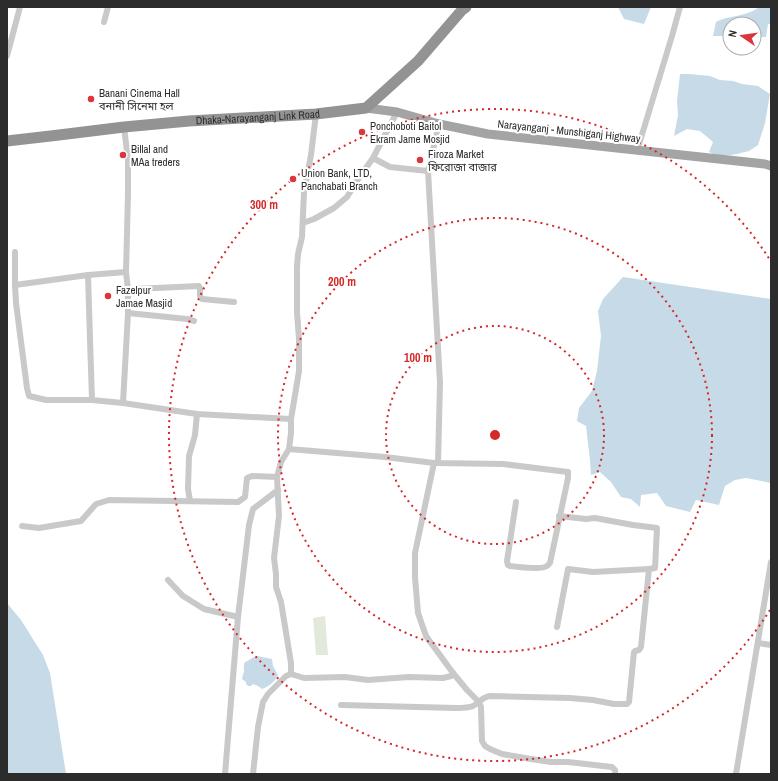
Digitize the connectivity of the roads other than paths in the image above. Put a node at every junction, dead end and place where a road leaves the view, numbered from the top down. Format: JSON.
{"nodes":[{"id":1,"x":20,"y":7,"type":"edge"},
{"id":2,"x":108,"y":7,"type":"edge"},
{"id":3,"x":466,"y":7,"type":"edge"},
{"id":4,"x":680,"y":7,"type":"edge"},
{"id":5,"x":104,"y":22,"type":"dead end"},
{"id":6,"x":7,"y":56,"type":"edge"},
{"id":7,"x":366,"y":108,"type":"junction"},
{"id":8,"x":397,"y":112,"type":"junction"},
{"id":9,"x":316,"y":114,"type":"junction"},
{"id":10,"x":440,"y":124,"type":"junction"},
{"id":11,"x":124,"y":127,"type":"junction"},
{"id":12,"x":7,"y":141,"type":"edge"},
{"id":13,"x":637,"y":151,"type":"junction"},
{"id":14,"x":372,"y":158,"type":"junction"},
{"id":15,"x":771,"y":166,"type":"edge"},
{"id":16,"x":428,"y":171,"type":"junction"},
{"id":17,"x":303,"y":223,"type":"junction"},
{"id":18,"x":15,"y":252,"type":"dead end"},
{"id":19,"x":126,"y":272,"type":"junction"},
{"id":20,"x":88,"y":275,"type":"junction"},
{"id":21,"x":16,"y":285,"type":"junction"},
{"id":22,"x":128,"y":290,"type":"junction"},
{"id":23,"x":234,"y":302,"type":"dead end"},
{"id":24,"x":128,"y":313,"type":"junction"},
{"id":25,"x":194,"y":321,"type":"dead end"},
{"id":26,"x":92,"y":400,"type":"junction"},
{"id":27,"x":123,"y":403,"type":"junction"},
{"id":28,"x":197,"y":414,"type":"junction"},
{"id":29,"x":291,"y":420,"type":"junction"},
{"id":30,"x":290,"y":449,"type":"junction"},
{"id":31,"x":436,"y":463,"type":"junction"},
{"id":32,"x":277,"y":477,"type":"junction"},
{"id":33,"x":278,"y":490,"type":"junction"},
{"id":34,"x":190,"y":501,"type":"junction"},
{"id":35,"x":516,"y":502,"type":"dead end"},
{"id":36,"x":559,"y":516,"type":"junction"},
{"id":37,"x":22,"y":526,"type":"dead end"},
{"id":38,"x":771,"y":562,"type":"edge"},
{"id":39,"x":649,"y":569,"type":"junction"},
{"id":40,"x":168,"y":580,"type":"dead end"},
{"id":41,"x":238,"y":617,"type":"junction"},
{"id":42,"x":557,"y":627,"type":"dead end"},
{"id":43,"x":758,"y":642,"type":"junction"},
{"id":44,"x":771,"y":645,"type":"edge"},
{"id":45,"x":453,"y":673,"type":"junction"},
{"id":46,"x":291,"y":674,"type":"junction"},
{"id":47,"x":479,"y":702,"type":"junction"},
{"id":48,"x":341,"y":705,"type":"dead end"},
{"id":49,"x":225,"y":774,"type":"edge"},
{"id":50,"x":253,"y":774,"type":"edge"},
{"id":51,"x":615,"y":774,"type":"edge"},
{"id":52,"x":736,"y":774,"type":"edge"}],
"edges":[{"from":1,"to":6,"type":"street"},
{"from":2,"to":5,"type":"street"},
{"from":3,"to":7,"type":"highway"},
{"from":4,"to":13,"type":"street"},
{"from":7,"to":8,"type":"main road","name":"Narayanganj - Munshiganj Highway"},
{"from":7,"to":9,"type":"highway","name":"Dhaka-Narayanganj Link Road"},
{"from":8,"to":10,"type":"main road","name":"Narayanganj - Munshiganj Highway"},
{"from":8,"to":14,"type":"street"},
{"from":9,"to":11,"type":"highway","name":"Dhaka-Narayanganj Link Road"},
{"from":9,"to":17,"type":"street"},
{"from":10,"to":13,"type":"main road","name":"Narayanganj - Munshiganj Highway"},
{"from":10,"to":16,"type":"street"},
{"from":11,"to":12,"type":"highway","name":"Dhaka-Narayanganj Link Road"},
{"from":11,"to":19,"type":"street"},
{"from":13,"to":15,"type":"main road","name":"Narayanganj - Munshiganj Highway"},
{"from":14,"to":16,"type":"street"},
{"from":14,"to":17,"type":"street"},
{"from":16,"to":31,"type":"street"},
{"from":17,"to":29,"type":"street"},
{"from":18,"to":21,"type":"street"},
{"from":19,"to":20,"type":"street"},
{"from":19,"to":22,"type":"street"},
{"from":20,"to":21,"type":"street"},
{"from":20,"to":26,"type":"street"},
{"from":21,"to":26,"type":"street"},
{"from":22,"to":23,"type":"street"},
{"from":22,"to":24,"type":"street"},
{"from":24,"to":25,"type":"street"},
{"from":24,"to":27,"type":"street"},
{"from":26,"to":27,"type":"street"},
{"from":27,"to":28,"type":"street"},
{"from":28,"to":29,"type":"street"},
{"from":28,"to":34,"type":"street"},
{"from":29,"to":30,"type":"street"},
{"from":30,"to":31,"type":"street"},
{"from":30,"to":32,"type":"street"},
{"from":31,"to":36,"type":"street"},
{"from":31,"to":45,"type":"street"},
{"from":32,"to":33,"type":"street"},
{"from":32,"to":34,"type":"street"},
{"from":33,"to":41,"type":"street"},
{"from":33,"to":46,"type":"street"},
{"from":34,"to":37,"type":"street"},
{"from":35,"to":36,"type":"street"},
{"from":36,"to":39,"type":"street"},
{"from":38,"to":43,"type":"street"},
{"from":39,"to":42,"type":"street"},
{"from":39,"to":47,"type":"street"},
{"from":40,"to":41,"type":"street"},
{"from":41,"to":49,"type":"street"},
{"from":43,"to":44,"type":"street"},
{"from":43,"to":52,"type":"street"},
{"from":45,"to":46,"type":"street"},
{"from":45,"to":47,"type":"street"},
{"from":46,"to":50,"type":"street"},
{"from":47,"to":48,"type":"street"},
{"from":47,"to":51,"type":"street"}]}
